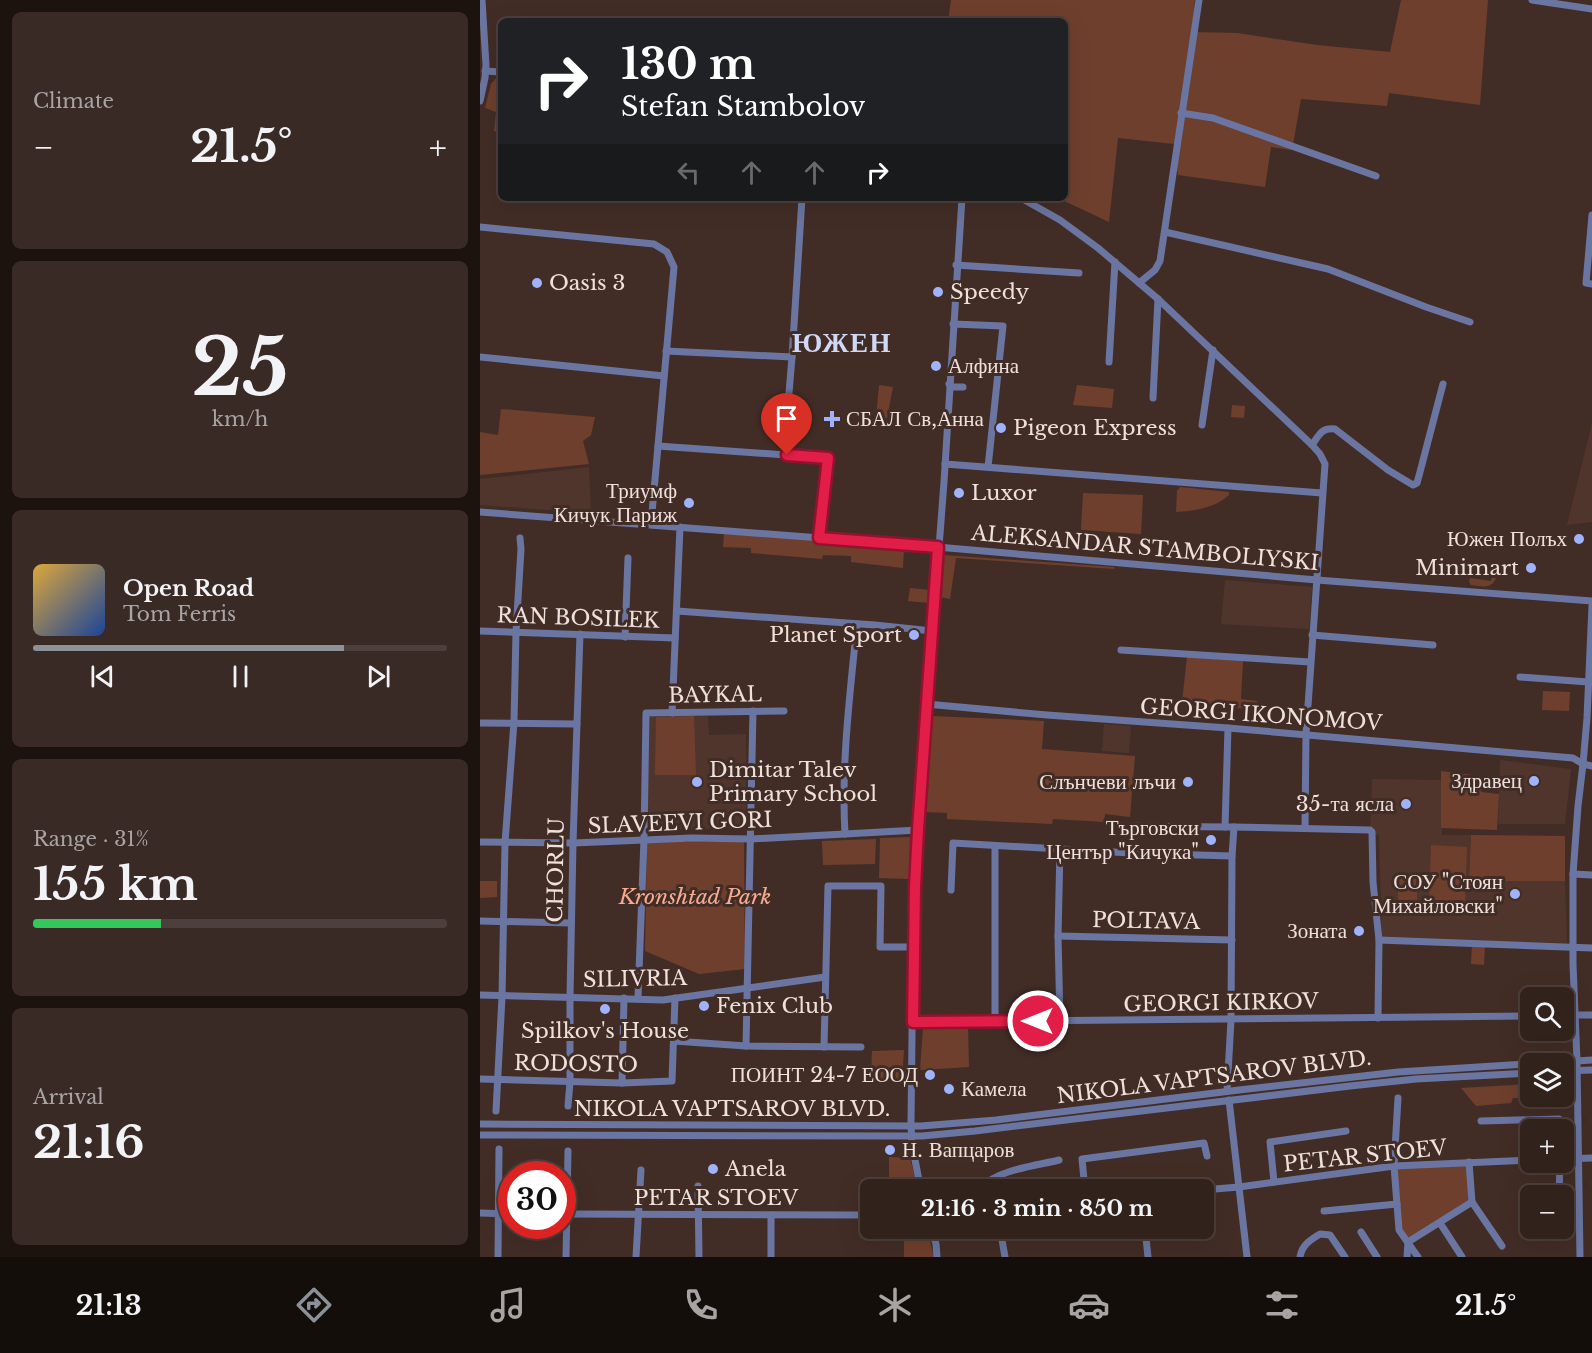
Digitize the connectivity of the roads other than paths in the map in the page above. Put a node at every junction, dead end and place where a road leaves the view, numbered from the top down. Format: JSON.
{"nodes":[{"id":1,"x":482,"y":0,"type":"edge"},
{"id":2,"x":1199,"y":0,"type":"edge"},
{"id":3,"x":1532,"y":0,"type":"edge"},
{"id":4,"x":1592,"y":9,"type":"edge"},
{"id":5,"x":484,"y":67,"type":"edge"},
{"id":6,"x":480,"y":101,"type":"edge"},
{"id":7,"x":1181,"y":112,"type":"junction"},
{"id":8,"x":1376,"y":176,"type":"dead end"},
{"id":9,"x":802,"y":201,"type":"edge"},
{"id":10,"x":962,"y":201,"type":"edge"},
{"id":11,"x":1026,"y":201,"type":"edge"},
{"id":12,"x":1592,"y":215,"type":"edge"},
{"id":13,"x":480,"y":227,"type":"edge"},
{"id":14,"x":1165,"y":232,"type":"junction"},
{"id":15,"x":1114,"y":262,"type":"junction"},
{"id":16,"x":956,"y":265,"type":"junction"},
{"id":17,"x":1079,"y":273,"type":"dead end"},
{"id":18,"x":1139,"y":283,"type":"junction"},
{"id":19,"x":1592,"y":284,"type":"edge"},
{"id":20,"x":1158,"y":299,"type":"junction"},
{"id":21,"x":1470,"y":322,"type":"dead end"},
{"id":22,"x":953,"y":324,"type":"junction"},
{"id":23,"x":1213,"y":350,"type":"junction"},
{"id":24,"x":666,"y":351,"type":"junction"},
{"id":25,"x":480,"y":357,"type":"edge"},
{"id":26,"x":792,"y":357,"type":"junction"},
{"id":27,"x":1109,"y":362,"type":"dead end"},
{"id":28,"x":664,"y":376,"type":"junction"},
{"id":29,"x":949,"y":384,"type":"junction"},
{"id":30,"x":1443,"y":384,"type":"dead end"},
{"id":31,"x":963,"y":387,"type":"dead end"},
{"id":32,"x":1153,"y":398,"type":"dead end"},
{"id":33,"x":1202,"y":425,"type":"dead end"},
{"id":34,"x":785,"y":441,"type":"dead end"},
{"id":35,"x":1312,"y":445,"type":"junction"},
{"id":36,"x":658,"y":446,"type":"junction"},
{"id":37,"x":945,"y":464,"type":"junction"},
{"id":38,"x":988,"y":467,"type":"junction"},
{"id":39,"x":1322,"y":492,"type":"junction"},
{"id":40,"x":480,"y":512,"type":"edge"},
{"id":41,"x":651,"y":524,"type":"junction"},
{"id":42,"x":680,"y":527,"type":"junction"},
{"id":43,"x":520,"y":538,"type":"dead end"},
{"id":44,"x":819,"y":538,"type":"junction"},
{"id":45,"x":938,"y":547,"type":"junction"},
{"id":46,"x":628,"y":558,"type":"dead end"},
{"id":47,"x":1317,"y":580,"type":"junction"},
{"id":48,"x":1592,"y":601,"type":"edge"},
{"id":49,"x":1592,"y":606,"type":"edge"},
{"id":50,"x":677,"y":610,"type":"junction"},
{"id":51,"x":857,"y":624,"type":"junction"},
{"id":52,"x":480,"y":630,"type":"edge"},
{"id":53,"x":932,"y":631,"type":"junction"},
{"id":54,"x":516,"y":632,"type":"junction"},
{"id":55,"x":580,"y":634,"type":"junction"},
{"id":56,"x":1312,"y":635,"type":"junction"},
{"id":57,"x":625,"y":637,"type":"junction"},
{"id":58,"x":675,"y":638,"type":"junction"},
{"id":59,"x":1433,"y":645,"type":"dead end"},
{"id":60,"x":1121,"y":650,"type":"dead end"},
{"id":61,"x":1310,"y":662,"type":"junction"},
{"id":62,"x":1520,"y":677,"type":"dead end"},
{"id":63,"x":1588,"y":682,"type":"junction"},
{"id":64,"x":926,"y":704,"type":"junction"},
{"id":65,"x":753,"y":711,"type":"junction"},
{"id":66,"x":784,"y":711,"type":"dead end"},
{"id":67,"x":672,"y":713,"type":"junction"},
{"id":68,"x":514,"y":722,"type":"junction"},
{"id":69,"x":480,"y":723,"type":"edge"},
{"id":70,"x":577,"y":724,"type":"junction"},
{"id":71,"x":1228,"y":728,"type":"junction"},
{"id":72,"x":1306,"y":734,"type":"junction"},
{"id":73,"x":1583,"y":765,"type":"junction"},
{"id":74,"x":1592,"y":766,"type":"edge"},
{"id":75,"x":1132,"y":826,"type":"dead end"},
{"id":76,"x":1225,"y":826,"type":"junction"},
{"id":77,"x":1234,"y":827,"type":"junction"},
{"id":78,"x":1305,"y":828,"type":"junction"},
{"id":79,"x":918,"y":830,"type":"junction"},
{"id":80,"x":844,"y":834,"type":"junction"},
{"id":81,"x":644,"y":839,"type":"junction"},
{"id":82,"x":751,"y":839,"type":"junction"},
{"id":83,"x":480,"y":842,"type":"edge"},
{"id":84,"x":505,"y":843,"type":"junction"},
{"id":85,"x":573,"y":843,"type":"junction"},
{"id":86,"x":995,"y":846,"type":"junction"},
{"id":87,"x":1060,"y":849,"type":"junction"},
{"id":88,"x":1232,"y":856,"type":"junction"},
{"id":89,"x":1573,"y":874,"type":"junction"},
{"id":90,"x":1592,"y":876,"type":"edge"},
{"id":91,"x":951,"y":890,"type":"dead end"},
{"id":92,"x":480,"y":921,"type":"edge"},
{"id":93,"x":503,"y":921,"type":"junction"},
{"id":94,"x":572,"y":923,"type":"junction"},
{"id":95,"x":1058,"y":936,"type":"junction"},
{"id":96,"x":1232,"y":940,"type":"junction"},
{"id":97,"x":1379,"y":940,"type":"junction"},
{"id":98,"x":914,"y":947,"type":"junction"},
{"id":99,"x":1573,"y":948,"type":"junction"},
{"id":100,"x":1592,"y":948,"type":"edge"},
{"id":101,"x":825,"y":977,"type":"junction"},
{"id":102,"x":748,"y":987,"type":"junction"},
{"id":103,"x":1574,"y":987,"type":"edge"},
{"id":104,"x":480,"y":995,"type":"edge"},
{"id":105,"x":502,"y":997,"type":"junction"},
{"id":106,"x":570,"y":997,"type":"junction"},
{"id":107,"x":624,"y":998,"type":"junction"},
{"id":108,"x":638,"y":998,"type":"junction"},
{"id":109,"x":675,"y":998,"type":"junction"},
{"id":110,"x":1574,"y":1015,"type":"joint"},
{"id":111,"x":1592,"y":1015,"type":"edge"},
{"id":112,"x":1520,"y":1016,"type":"edge"},
{"id":113,"x":1378,"y":1018,"type":"junction"},
{"id":114,"x":1231,"y":1020,"type":"junction"},
{"id":115,"x":995,"y":1021,"type":"junction"},
{"id":116,"x":1060,"y":1021,"type":"junction"},
{"id":117,"x":913,"y":1022,"type":"junction"},
{"id":118,"x":674,"y":1041,"type":"junction"},
{"id":119,"x":746,"y":1046,"type":"junction"},
{"id":120,"x":824,"y":1047,"type":"junction"},
{"id":121,"x":861,"y":1047,"type":"dead end"},
{"id":122,"x":1592,"y":1060,"type":"edge"},
{"id":123,"x":1576,"y":1061,"type":"junction"},
{"id":124,"x":1592,"y":1070,"type":"edge"},
{"id":125,"x":1576,"y":1071,"type":"junction"},
{"id":126,"x":1520,"y":1074,"type":"edge"},
{"id":127,"x":480,"y":1079,"type":"edge"},
{"id":128,"x":497,"y":1079,"type":"junction"},
{"id":129,"x":570,"y":1082,"type":"junction"},
{"id":130,"x":622,"y":1083,"type":"junction"},
{"id":131,"x":1227,"y":1091,"type":"junction"},
{"id":132,"x":1398,"y":1098,"type":"dead end"},
{"id":133,"x":1229,"y":1100,"type":"junction"},
{"id":134,"x":568,"y":1106,"type":"dead end"},
{"id":135,"x":496,"y":1111,"type":"dead end"},
{"id":136,"x":1520,"y":1120,"type":"edge"},
{"id":137,"x":1481,"y":1121,"type":"dead end"},
{"id":138,"x":480,"y":1124,"type":"edge"},
{"id":139,"x":911,"y":1126,"type":"junction"},
{"id":140,"x":1346,"y":1131,"type":"dead end"},
{"id":141,"x":480,"y":1135,"type":"edge"},
{"id":142,"x":911,"y":1137,"type":"junction"},
{"id":143,"x":499,"y":1149,"type":"dead end"},
{"id":144,"x":568,"y":1151,"type":"dead end"},
{"id":145,"x":1207,"y":1156,"type":"dead end"},
{"id":146,"x":1574,"y":1158,"type":"edge"},
{"id":147,"x":1578,"y":1158,"type":"junction"},
{"id":148,"x":1592,"y":1158,"type":"edge"},
{"id":149,"x":1059,"y":1160,"type":"dead end"},
{"id":150,"x":1520,"y":1160,"type":"edge"},
{"id":151,"x":499,"y":1161,"type":"edge"},
{"id":152,"x":568,"y":1161,"type":"edge"},
{"id":153,"x":1469,"y":1162,"type":"junction"},
{"id":154,"x":1394,"y":1166,"type":"junction"},
{"id":155,"x":641,"y":1170,"type":"dead end"},
{"id":156,"x":919,"y":1179,"type":"edge"},
{"id":157,"x":992,"y":1179,"type":"edge"},
{"id":158,"x":1084,"y":1179,"type":"edge"},
{"id":159,"x":1274,"y":1182,"type":"junction"},
{"id":160,"x":698,"y":1186,"type":"dead end"},
{"id":161,"x":1239,"y":1187,"type":"junction"},
{"id":162,"x":1214,"y":1189,"type":"edge"},
{"id":163,"x":1472,"y":1202,"type":"junction"},
{"id":164,"x":1397,"y":1204,"type":"junction"},
{"id":165,"x":1324,"y":1211,"type":"dead end"},
{"id":166,"x":480,"y":1213,"type":"edge"},
{"id":167,"x":498,"y":1214,"type":"edge"},
{"id":168,"x":576,"y":1214,"type":"edge"},
{"id":169,"x":639,"y":1214,"type":"junction"},
{"id":170,"x":698,"y":1215,"type":"junction"},
{"id":171,"x":771,"y":1215,"type":"junction"},
{"id":172,"x":860,"y":1215,"type":"edge"},
{"id":173,"x":1440,"y":1223,"type":"junction"},
{"id":174,"x":1360,"y":1232,"type":"dead end"},
{"id":175,"x":498,"y":1239,"type":"edge"},
{"id":176,"x":566,"y":1239,"type":"edge"},
{"id":177,"x":934,"y":1239,"type":"edge"},
{"id":178,"x":1002,"y":1239,"type":"edge"},
{"id":179,"x":1146,"y":1239,"type":"edge"},
{"id":180,"x":1408,"y":1242,"type":"junction"},
{"id":181,"x":1502,"y":1246,"type":"dead end"},
{"id":182,"x":498,"y":1257,"type":"edge"},
{"id":183,"x":566,"y":1257,"type":"edge"},
{"id":184,"x":636,"y":1257,"type":"edge"},
{"id":185,"x":699,"y":1257,"type":"edge"},
{"id":186,"x":771,"y":1257,"type":"edge"},
{"id":187,"x":937,"y":1257,"type":"edge"},
{"id":188,"x":1005,"y":1257,"type":"edge"},
{"id":189,"x":1148,"y":1257,"type":"edge"},
{"id":190,"x":1247,"y":1257,"type":"edge"},
{"id":191,"x":1300,"y":1257,"type":"edge"},
{"id":192,"x":1345,"y":1257,"type":"edge"},
{"id":193,"x":1377,"y":1257,"type":"edge"},
{"id":194,"x":1407,"y":1257,"type":"edge"},
{"id":195,"x":1418,"y":1257,"type":"edge"},
{"id":196,"x":1462,"y":1257,"type":"edge"},
{"id":197,"x":1580,"y":1257,"type":"edge"}],
"edges":[{"from":1,"to":5,"type":"street"},
{"from":2,"to":7,"type":"street"},
{"from":3,"to":4,"type":"street"},
{"from":5,"to":6,"type":"street"},
{"from":7,"to":8,"type":"street"},
{"from":7,"to":14,"type":"street"},
{"from":9,"to":26,"type":"street"},
{"from":10,"to":16,"type":"street"},
{"from":11,"to":15,"type":"street"},
{"from":12,"to":19,"type":"street"},
{"from":13,"to":24,"type":"street"},
{"from":14,"to":18,"type":"street"},
{"from":14,"to":21,"type":"street"},
{"from":15,"to":18,"type":"street"},
{"from":15,"to":27,"type":"street"},
{"from":16,"to":17,"type":"street"},
{"from":16,"to":22,"type":"street"},
{"from":18,"to":20,"type":"street"},
{"from":20,"to":23,"type":"street"},
{"from":20,"to":32,"type":"street"},
{"from":22,"to":29,"type":"street"},
{"from":22,"to":38,"type":"street"},
{"from":23,"to":33,"type":"street"},
{"from":23,"to":35,"type":"street"},
{"from":24,"to":26,"type":"street"},
{"from":24,"to":28,"type":"street"},
{"from":25,"to":28,"type":"street"},
{"from":26,"to":34,"type":"street"},
{"from":28,"to":36,"type":"street"},
{"from":29,"to":31,"type":"street"},
{"from":29,"to":37,"type":"street"},
{"from":30,"to":35,"type":"street"},
{"from":35,"to":39,"type":"street"},
{"from":36,"to":41,"type":"street"},
{"from":36,"to":44,"type":"street"},
{"from":37,"to":38,"type":"street"},
{"from":37,"to":45,"type":"street"},
{"from":38,"to":39,"type":"street"},
{"from":39,"to":47,"type":"street"},
{"from":40,"to":41,"type":"street","name":"ALEKSANDAR STAMBOLIYSKI"},
{"from":41,"to":42,"type":"street","name":"ALEKSANDAR STAMBOLIYSKI"},
{"from":42,"to":44,"type":"street","name":"ALEKSANDAR STAMBOLIYSKI"},
{"from":42,"to":50,"type":"street"},
{"from":43,"to":54,"type":"street"},
{"from":44,"to":45,"type":"street","name":"ALEKSANDAR STAMBOLIYSKI"},
{"from":45,"to":47,"type":"street","name":"ALEKSANDAR STAMBOLIYSKI"},
{"from":45,"to":53,"type":"street"},
{"from":46,"to":57,"type":"street"},
{"from":47,"to":48,"type":"street","name":"ALEKSANDAR STAMBOLIYSKI"},
{"from":47,"to":56,"type":"street"},
{"from":49,"to":63,"type":"street"},
{"from":50,"to":51,"type":"street"},
{"from":50,"to":58,"type":"street"},
{"from":51,"to":53,"type":"street"},
{"from":51,"to":80,"type":"street"},
{"from":52,"to":54,"type":"street","name":"RAN BOSILEK"},
{"from":53,"to":64,"type":"street"},
{"from":54,"to":55,"type":"street","name":"RAN BOSILEK"},
{"from":54,"to":68,"type":"street"},
{"from":55,"to":57,"type":"street","name":"RAN BOSILEK"},
{"from":55,"to":70,"type":"street","name":"CHORLU"},
{"from":56,"to":59,"type":"street"},
{"from":56,"to":61,"type":"street"},
{"from":57,"to":58,"type":"street","name":"RAN BOSILEK"},
{"from":58,"to":67,"type":"street"},
{"from":60,"to":61,"type":"street"},
{"from":61,"to":72,"type":"street"},
{"from":62,"to":63,"type":"street"},
{"from":63,"to":73,"type":"street"},
{"from":64,"to":71,"type":"street","name":"GEORGI IKONOMOV"},
{"from":64,"to":79,"type":"street"},
{"from":65,"to":66,"type":"street","name":"BAYKAL"},
{"from":65,"to":67,"type":"street","name":"BAYKAL"},
{"from":65,"to":82,"type":"street"},
{"from":67,"to":81,"type":"street","name":"BAYKAL"},
{"from":68,"to":69,"type":"street"},
{"from":68,"to":70,"type":"street"},
{"from":68,"to":84,"type":"street"},
{"from":70,"to":85,"type":"street","name":"CHORLU"},
{"from":71,"to":72,"type":"street","name":"GEORGI IKONOMOV"},
{"from":71,"to":76,"type":"street"},
{"from":72,"to":73,"type":"street","name":"GEORGI IKONOMOV"},
{"from":72,"to":78,"type":"street"},
{"from":73,"to":74,"type":"street","name":"GEORGI IKONOMOV"},
{"from":73,"to":89,"type":"street"},
{"from":75,"to":76,"type":"street"},
{"from":76,"to":77,"type":"street"},
{"from":77,"to":78,"type":"street"},
{"from":77,"to":88,"type":"street"},
{"from":78,"to":97,"type":"street"},
{"from":79,"to":80,"type":"street","name":"SLAVEEVI GORI"},
{"from":79,"to":98,"type":"street"},
{"from":80,"to":82,"type":"street","name":"SLAVEEVI GORI"},
{"from":81,"to":82,"type":"street","name":"SLAVEEVI GORI"},
{"from":81,"to":85,"type":"street","name":"SLAVEEVI GORI"},
{"from":81,"to":108,"type":"street"},
{"from":82,"to":102,"type":"street"},
{"from":83,"to":84,"type":"street","name":"SLAVEEVI GORI"},
{"from":84,"to":85,"type":"street","name":"SLAVEEVI GORI"},
{"from":84,"to":93,"type":"street"},
{"from":85,"to":94,"type":"street","name":"CHORLU"},
{"from":86,"to":87,"type":"street"},
{"from":86,"to":91,"type":"street"},
{"from":86,"to":115,"type":"street"},
{"from":87,"to":88,"type":"street"},
{"from":87,"to":95,"type":"street"},
{"from":88,"to":96,"type":"street"},
{"from":89,"to":90,"type":"street"},
{"from":89,"to":99,"type":"street"},
{"from":92,"to":93,"type":"street"},
{"from":93,"to":94,"type":"street"},
{"from":93,"to":105,"type":"street"},
{"from":94,"to":106,"type":"street","name":"CHORLU"},
{"from":95,"to":96,"type":"street","name":"POLTAVA"},
{"from":95,"to":116,"type":"street"},
{"from":96,"to":114,"type":"street"},
{"from":97,"to":99,"type":"street"},
{"from":97,"to":113,"type":"street"},
{"from":98,"to":101,"type":"street"},
{"from":98,"to":117,"type":"street"},
{"from":99,"to":100,"type":"street"},
{"from":99,"to":103,"type":"street"},
{"from":101,"to":102,"type":"street","name":"SILIVRIA"},
{"from":101,"to":120,"type":"street"},
{"from":102,"to":109,"type":"street","name":"SILIVRIA"},
{"from":102,"to":119,"type":"street"},
{"from":104,"to":105,"type":"street","name":"SILIVRIA"},
{"from":105,"to":106,"type":"street","name":"SILIVRIA"},
{"from":105,"to":128,"type":"street"},
{"from":106,"to":107,"type":"street","name":"SILIVRIA"},
{"from":106,"to":129,"type":"street","name":"CHORLU"},
{"from":107,"to":108,"type":"street","name":"SILIVRIA"},
{"from":107,"to":130,"type":"street"},
{"from":108,"to":109,"type":"street","name":"SILIVRIA"},
{"from":109,"to":118,"type":"street"},
{"from":110,"to":111,"type":"street"},
{"from":110,"to":123,"type":"street"},
{"from":112,"to":113,"type":"street","name":"GEORGI KIRKOV"},
{"from":113,"to":114,"type":"street","name":"GEORGI KIRKOV"},
{"from":114,"to":116,"type":"street","name":"GEORGI KIRKOV"},
{"from":114,"to":131,"type":"street"},
{"from":115,"to":116,"type":"street","name":"GEORGI KIRKOV"},
{"from":115,"to":117,"type":"street","name":"GEORGI KIRKOV"},
{"from":117,"to":139,"type":"street"},
{"from":118,"to":119,"type":"street"},
{"from":118,"to":130,"type":"street","name":"RODOSTO"},
{"from":119,"to":120,"type":"street"},
{"from":120,"to":121,"type":"street"},
{"from":122,"to":123,"type":"street","name":"NIKOLA VAPTSAROV BLVD."},
{"from":123,"to":125,"type":"street"},
{"from":123,"to":131,"type":"street","name":"NIKOLA VAPTSAROV BLVD."},
{"from":124,"to":125,"type":"street"},
{"from":125,"to":147,"type":"street"},
{"from":126,"to":133,"type":"street","name":"NIKOLA VAPTSAROV BLVD."},
{"from":127,"to":128,"type":"street","name":"RODOSTO"},
{"from":128,"to":129,"type":"street","name":"RODOSTO"},
{"from":128,"to":135,"type":"street"},
{"from":129,"to":130,"type":"street","name":"RODOSTO"},
{"from":129,"to":134,"type":"street","name":"CHORLU"},
{"from":131,"to":139,"type":"street","name":"NIKOLA VAPTSAROV BLVD."},
{"from":132,"to":154,"type":"street"},
{"from":133,"to":142,"type":"street","name":"NIKOLA VAPTSAROV BLVD."},
{"from":133,"to":161,"type":"street"},
{"from":136,"to":137,"type":"street"},
{"from":138,"to":139,"type":"street","name":"NIKOLA VAPTSAROV BLVD."},
{"from":139,"to":142,"type":"street"},
{"from":140,"to":159,"type":"street"},
{"from":141,"to":142,"type":"street","name":"NIKOLA VAPTSAROV BLVD."},
{"from":142,"to":156,"type":"street"},
{"from":143,"to":151,"type":"street"},
{"from":144,"to":152,"type":"street"},
{"from":145,"to":158,"type":"street"},
{"from":146,"to":147,"type":"street"},
{"from":147,"to":148,"type":"street"},
{"from":147,"to":197,"type":"street"},
{"from":149,"to":157,"type":"street"},
{"from":150,"to":153,"type":"street","name":"PETAR STOEV"},
{"from":153,"to":154,"type":"street","name":"PETAR STOEV"},
{"from":153,"to":163,"type":"street"},
{"from":154,"to":159,"type":"street","name":"PETAR STOEV"},
{"from":154,"to":164,"type":"street"},
{"from":155,"to":169,"type":"street"},
{"from":159,"to":161,"type":"street","name":"PETAR STOEV"},
{"from":160,"to":170,"type":"street"},
{"from":161,"to":162,"type":"street","name":"PETAR STOEV"},
{"from":161,"to":190,"type":"street"},
{"from":163,"to":173,"type":"street"},
{"from":163,"to":181,"type":"street"},
{"from":164,"to":165,"type":"street"},
{"from":164,"to":180,"type":"street"},
{"from":166,"to":167,"type":"street"},
{"from":168,"to":169,"type":"street","name":"PETAR STOEV"},
{"from":169,"to":170,"type":"street","name":"PETAR STOEV"},
{"from":169,"to":184,"type":"street"},
{"from":170,"to":171,"type":"street","name":"PETAR STOEV"},
{"from":170,"to":185,"type":"street"},
{"from":171,"to":172,"type":"street","name":"PETAR STOEV"},
{"from":171,"to":186,"type":"street"},
{"from":173,"to":180,"type":"street"},
{"from":173,"to":196,"type":"street"},
{"from":174,"to":193,"type":"street"},
{"from":175,"to":182,"type":"street"},
{"from":176,"to":183,"type":"street"},
{"from":177,"to":187,"type":"street"},
{"from":178,"to":188,"type":"street"},
{"from":179,"to":189,"type":"street"},
{"from":180,"to":194,"type":"street"},
{"from":180,"to":195,"type":"street"},
{"from":191,"to":192,"type":"street"}]}
